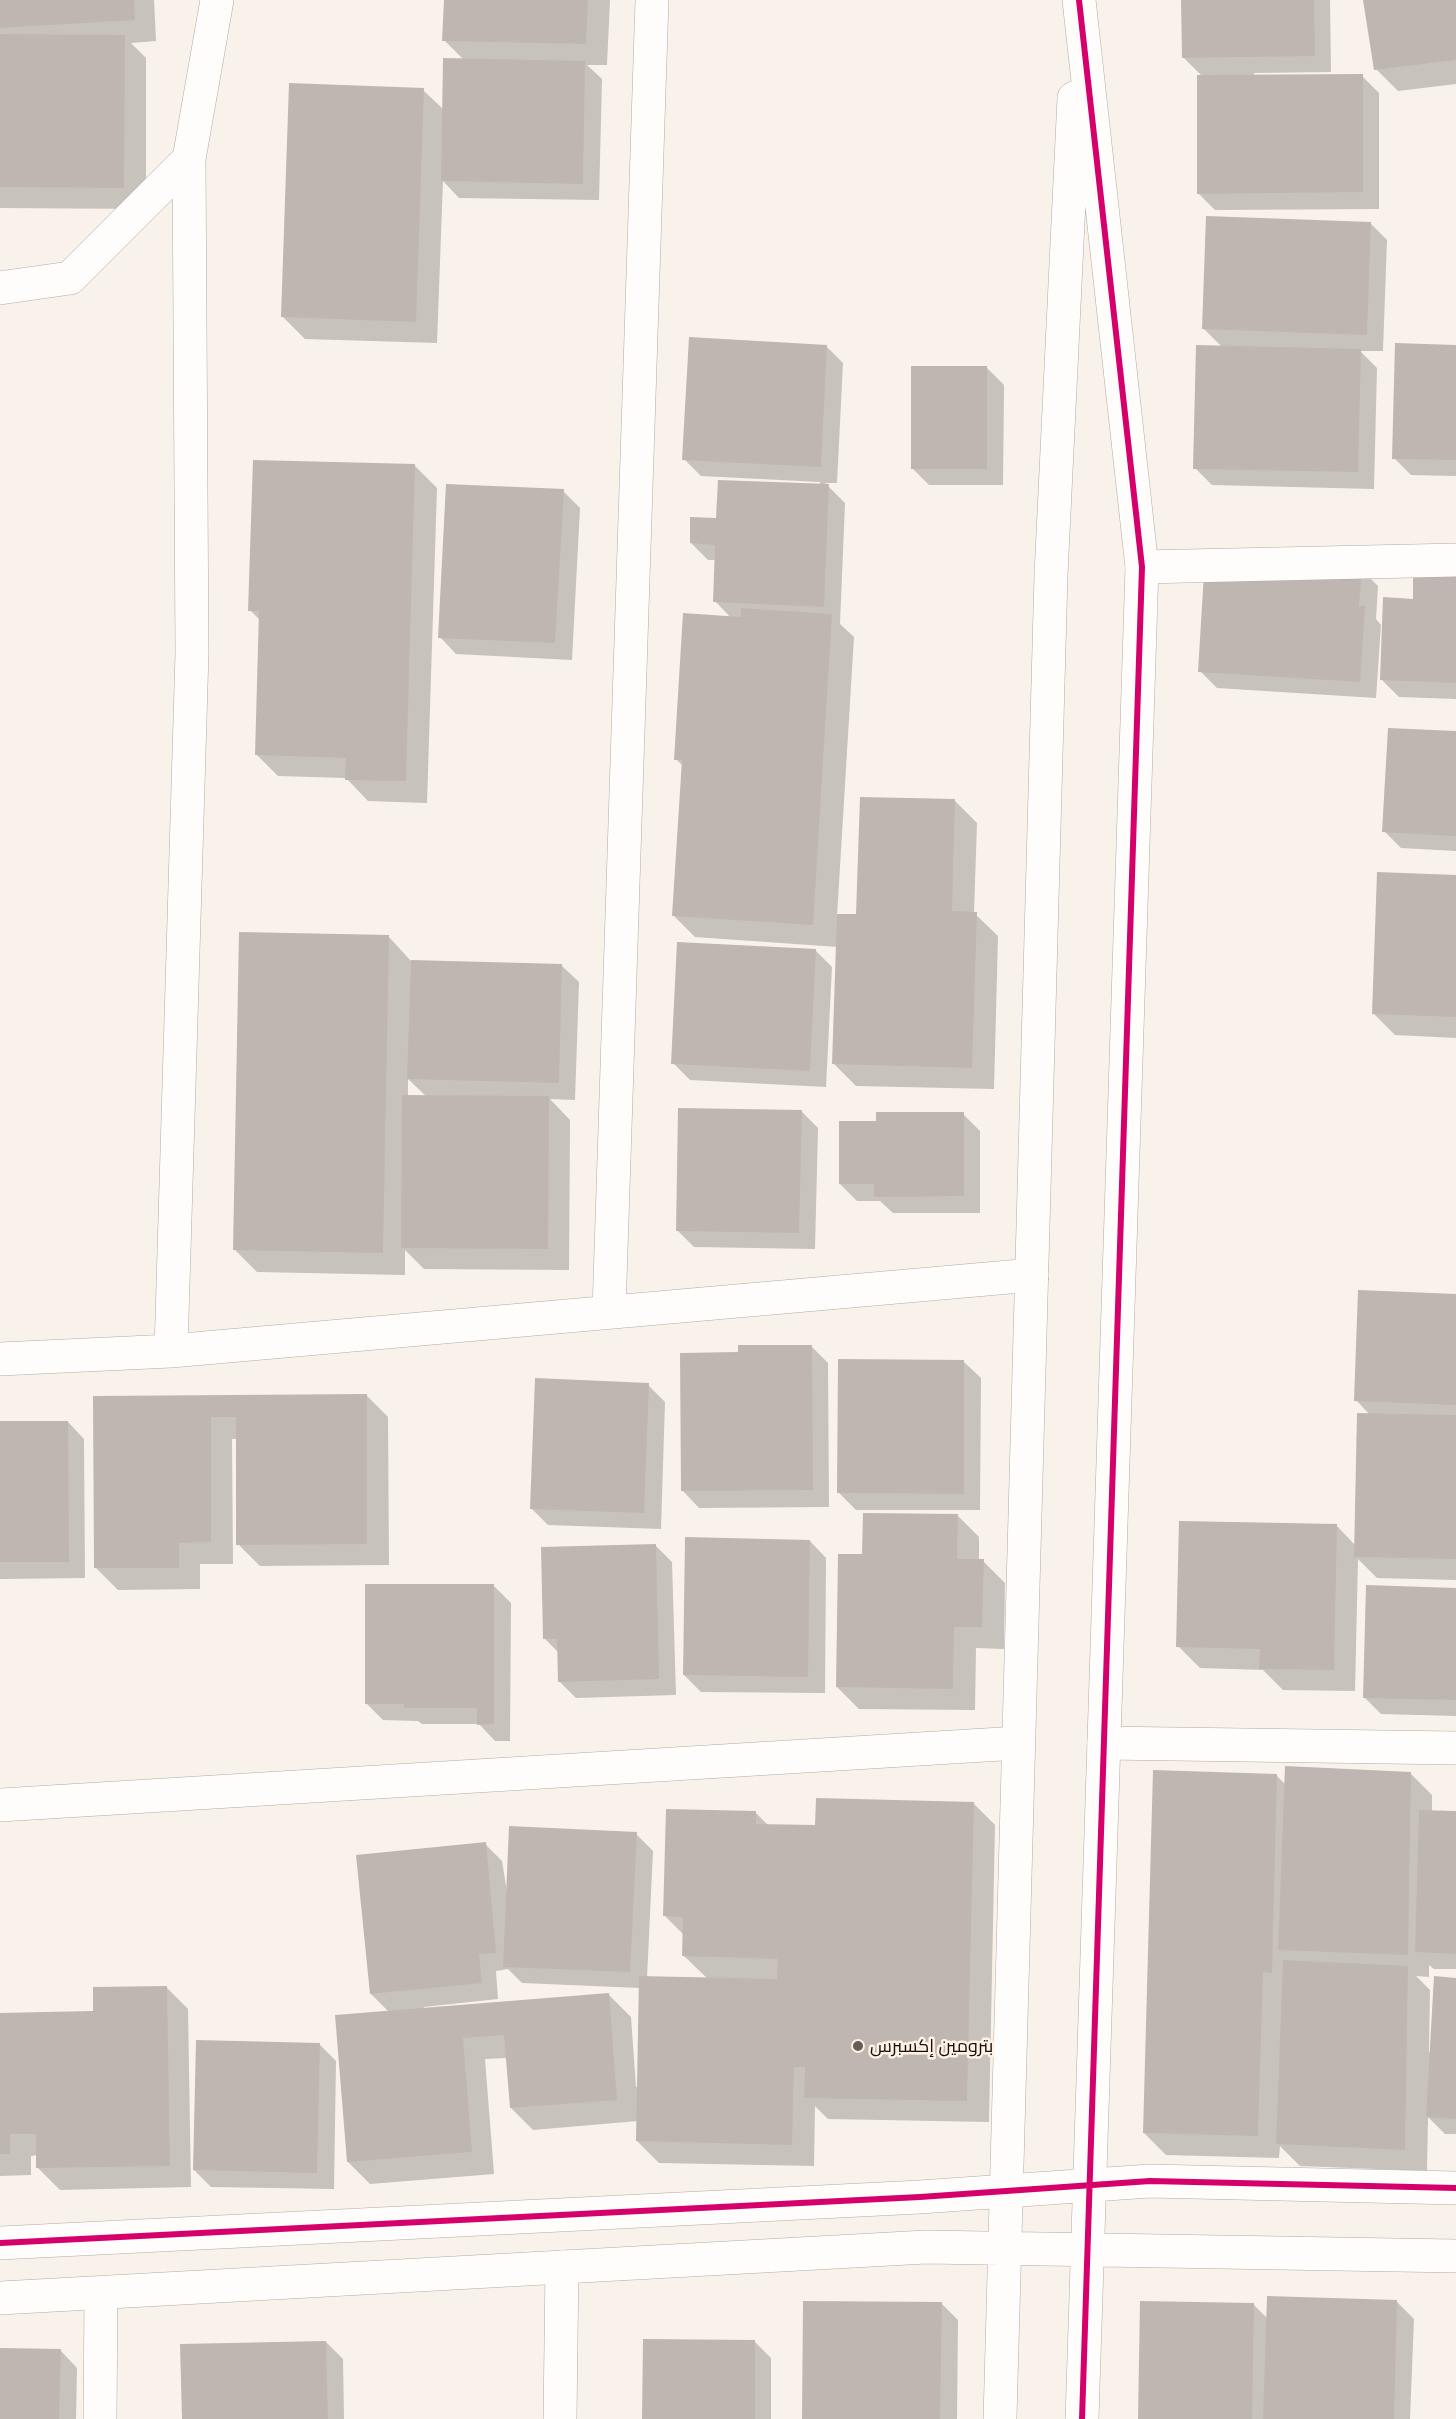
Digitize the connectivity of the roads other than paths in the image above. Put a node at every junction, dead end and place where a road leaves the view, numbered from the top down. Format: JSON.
{"nodes":[{"id":1,"x":217,"y":0,"type":"edge"},
{"id":2,"x":652,"y":0,"type":"edge"},
{"id":3,"x":1078,"y":0,"type":"edge"},
{"id":4,"x":189,"y":159,"type":"junction"},
{"id":5,"x":0,"y":288,"type":"edge"},
{"id":6,"x":1456,"y":560,"type":"edge"},
{"id":7,"x":1142,"y":567,"type":"junction"},
{"id":8,"x":1032,"y":1275,"type":"junction"},
{"id":9,"x":609,"y":1311,"type":"junction"},
{"id":10,"x":171,"y":1351,"type":"junction"},
{"id":11,"x":0,"y":1359,"type":"edge"},
{"id":12,"x":1018,"y":1743,"type":"junction"},
{"id":13,"x":1104,"y":1743,"type":"junction"},
{"id":14,"x":1456,"y":1748,"type":"edge"},
{"id":15,"x":0,"y":1805,"type":"edge"},
{"id":16,"x":1089,"y":2186,"type":"junction"},
{"id":17,"x":1456,"y":2188,"type":"edge"},
{"id":18,"x":1006,"y":2191,"type":"junction"},
{"id":19,"x":0,"y":2243,"type":"edge"},
{"id":20,"x":1005,"y":2248,"type":"junction"},
{"id":21,"x":1087,"y":2248,"type":"junction"},
{"id":22,"x":1456,"y":2256,"type":"edge"},
{"id":23,"x":562,"y":2267,"type":"junction"},
{"id":24,"x":101,"y":2293,"type":"junction"},
{"id":25,"x":0,"y":2298,"type":"edge"},
{"id":26,"x":100,"y":2419,"type":"edge"},
{"id":27,"x":560,"y":2419,"type":"edge"},
{"id":28,"x":1000,"y":2419,"type":"edge"},
{"id":29,"x":1082,"y":2419,"type":"edge"}],
"edges":[{"from":1,"to":4,"type":"street"},
{"from":2,"to":9,"type":"street"},
{"from":3,"to":7,"type":"street"},
{"from":3,"to":8,"type":"street"},
{"from":4,"to":5,"type":"street"},
{"from":4,"to":10,"type":"street"},
{"from":6,"to":7,"type":"street"},
{"from":7,"to":13,"type":"street"},
{"from":8,"to":9,"type":"street"},
{"from":8,"to":12,"type":"street"},
{"from":9,"to":10,"type":"street"},
{"from":10,"to":11,"type":"street"},
{"from":12,"to":15,"type":"street"},
{"from":12,"to":18,"type":"street"},
{"from":13,"to":14,"type":"street"},
{"from":13,"to":16,"type":"street"},
{"from":16,"to":17,"type":"street"},
{"from":16,"to":18,"type":"street"},
{"from":16,"to":21,"type":"street"},
{"from":18,"to":19,"type":"street"},
{"from":18,"to":20,"type":"street"},
{"from":20,"to":21,"type":"street"},
{"from":20,"to":23,"type":"street"},
{"from":20,"to":28,"type":"street"},
{"from":21,"to":22,"type":"street"},
{"from":21,"to":29,"type":"street"},
{"from":23,"to":24,"type":"street"},
{"from":23,"to":27,"type":"street"},
{"from":24,"to":25,"type":"street"},
{"from":24,"to":26,"type":"street"}]}
